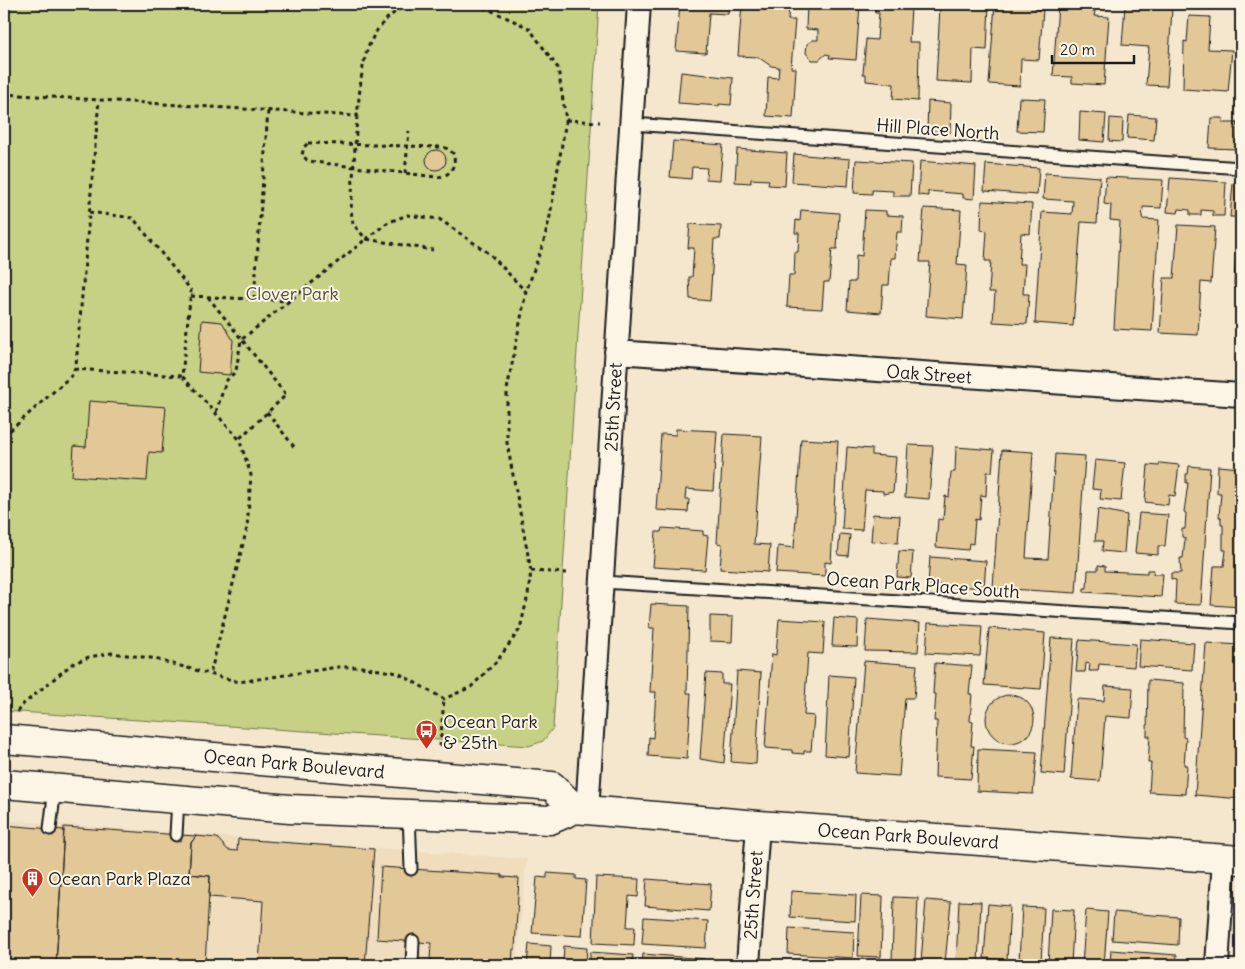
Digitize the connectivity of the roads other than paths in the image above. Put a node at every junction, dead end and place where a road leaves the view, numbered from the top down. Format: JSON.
{"nodes":[{"id":1,"x":639,"y":4,"type":"edge"},
{"id":2,"x":632,"y":124,"type":"junction"},
{"id":3,"x":1241,"y":168,"type":"edge"},
{"id":4,"x":616,"y":352,"type":"junction"},
{"id":5,"x":1241,"y":395,"type":"edge"},
{"id":6,"x":603,"y":582,"type":"junction"},
{"id":7,"x":1241,"y":623,"type":"edge"},
{"id":8,"x":9,"y":728,"type":"edge"},
{"id":9,"x":4,"y":784,"type":"edge"},
{"id":10,"x":55,"y":788,"type":"junction"},
{"id":11,"x":178,"y":799,"type":"junction"},
{"id":12,"x":581,"y":810,"type":"junction"},
{"id":13,"x":409,"y":813,"type":"junction"},
{"id":14,"x":758,"y":825,"type":"junction"},
{"id":15,"x":50,"y":829,"type":"dead end"},
{"id":16,"x":176,"y":835,"type":"dead end"},
{"id":17,"x":1233,"y":860,"type":"edge"},
{"id":18,"x":411,"y":869,"type":"dead end"},
{"id":19,"x":413,"y":942,"type":"dead end"},
{"id":20,"x":412,"y":965,"type":"edge"},
{"id":21,"x":748,"y":965,"type":"edge"},
{"id":22,"x":1217,"y":965,"type":"edge"}],
"edges":[{"from":1,"to":2,"type":"street","name":"25th Street"},
{"from":2,"to":3,"type":"lane","name":"Hill Place North"},
{"from":2,"to":4,"type":"street","name":"25th Street"},
{"from":4,"to":5,"type":"street","name":"Oak Street"},
{"from":4,"to":6,"type":"street","name":"25th Street"},
{"from":6,"to":7,"type":"lane","name":"Ocean Park Place South"},
{"from":6,"to":12,"type":"street","name":"25th Street"},
{"from":8,"to":12,"type":"street","name":"Ocean Park Boulevard"},
{"from":9,"to":10,"type":"street","name":"Ocean Park Boulevard"},
{"from":10,"to":11,"type":"street","name":"Ocean Park Boulevard"},
{"from":10,"to":15,"type":"lane"},
{"from":11,"to":13,"type":"street","name":"Ocean Park Boulevard"},
{"from":11,"to":16,"type":"lane"},
{"from":12,"to":13,"type":"street","name":"Ocean Park Boulevard"},
{"from":12,"to":14,"type":"street","name":"Ocean Park Boulevard"},
{"from":13,"to":18,"type":"lane"},
{"from":14,"to":17,"type":"street","name":"Ocean Park Boulevard"},
{"from":14,"to":21,"type":"street","name":"25th Street"},
{"from":17,"to":22,"type":"street"},
{"from":19,"to":20,"type":"lane"}]}
